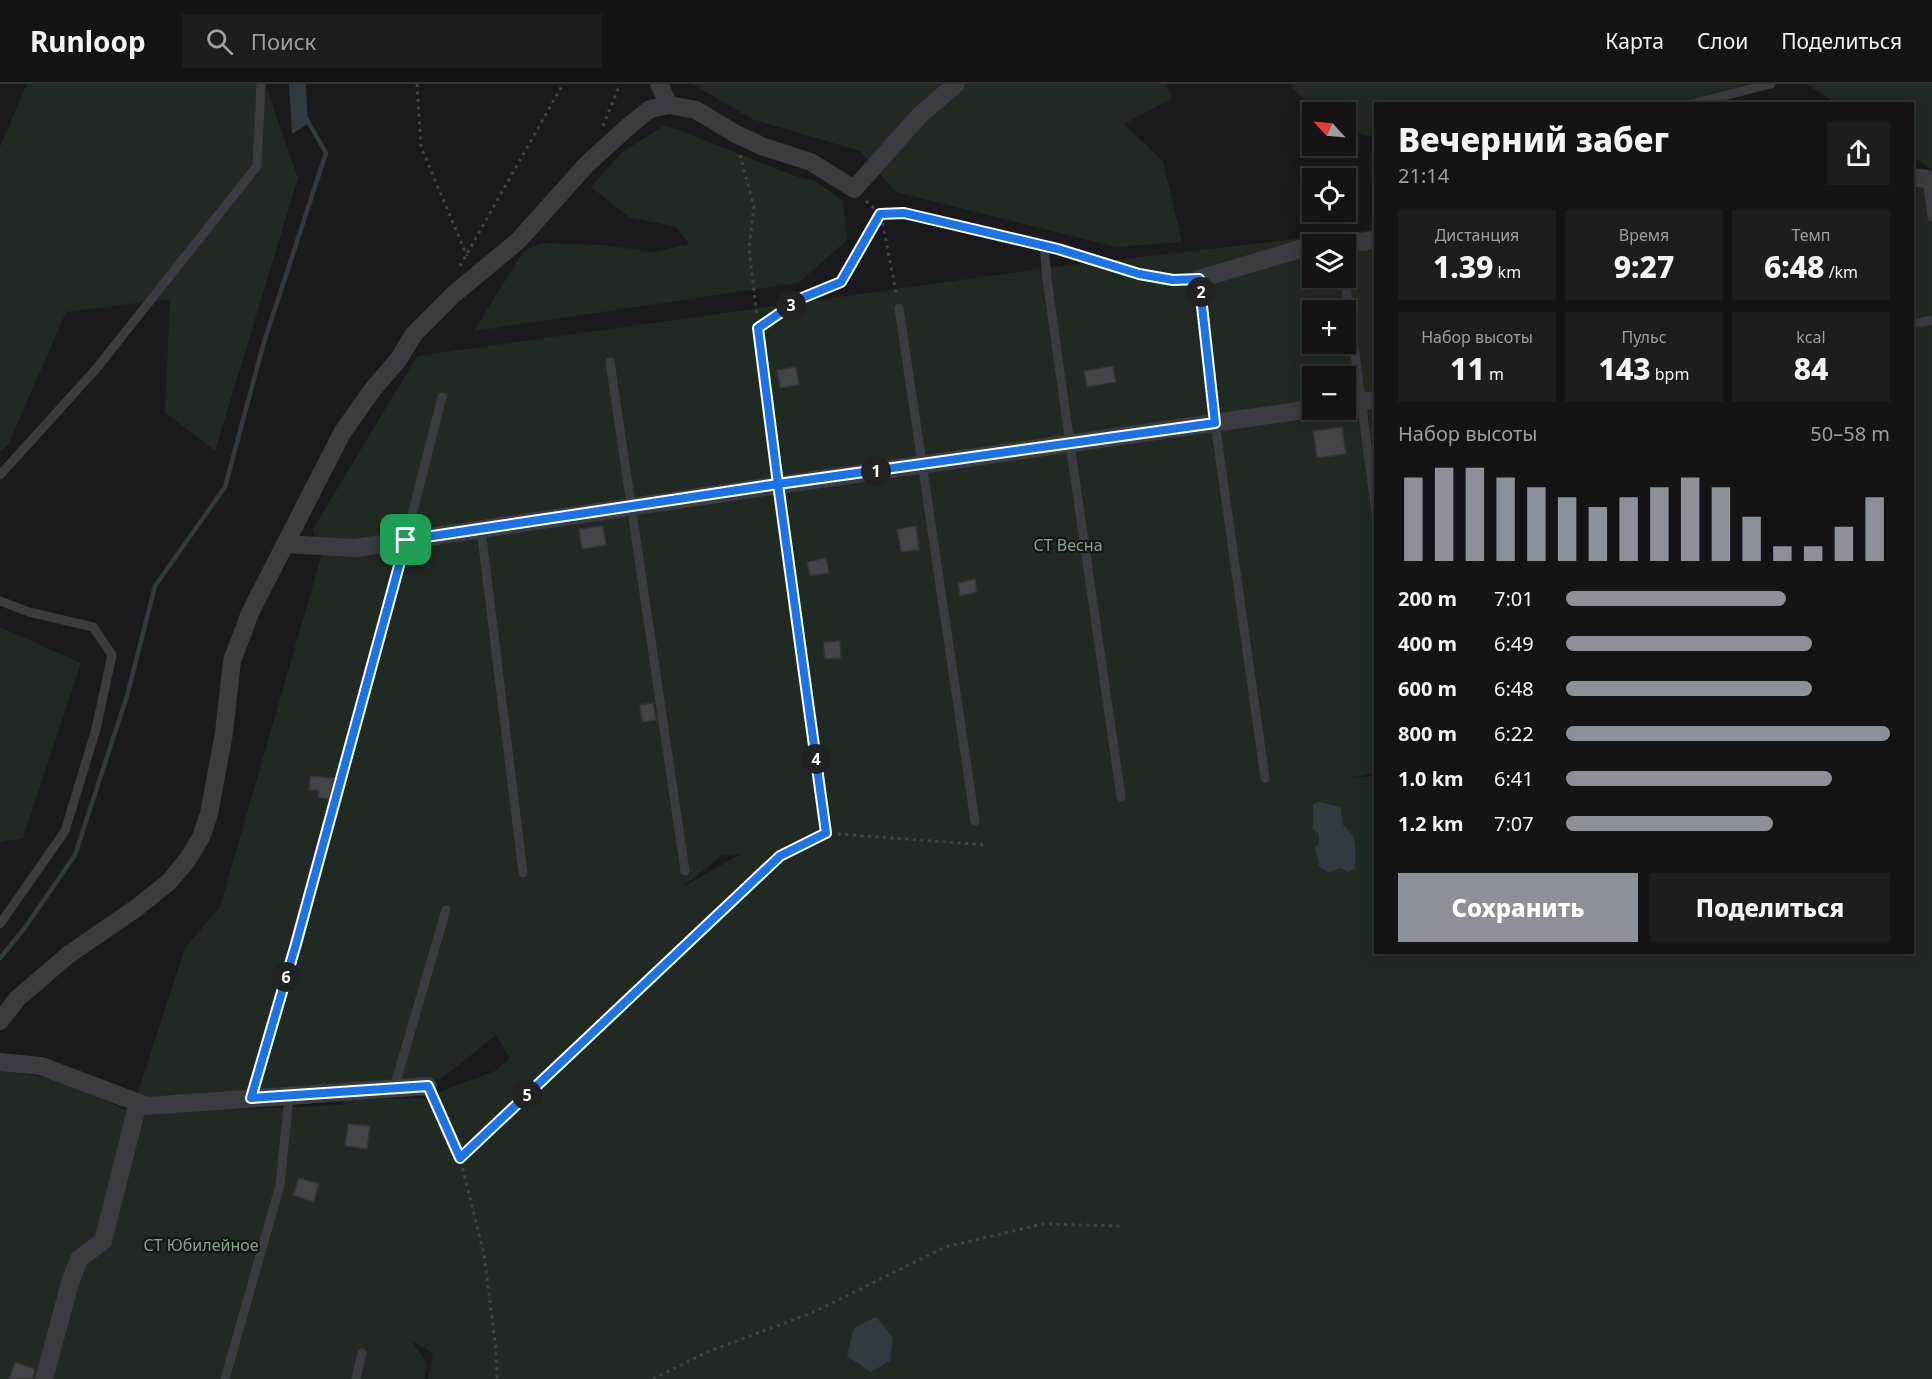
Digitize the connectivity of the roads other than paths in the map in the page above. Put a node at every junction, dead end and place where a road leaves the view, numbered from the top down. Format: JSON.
{"nodes":[{"id":1,"x":261,"y":84,"type":"edge"},
{"id":2,"x":659,"y":84,"type":"edge"},
{"id":3,"x":956,"y":84,"type":"edge"},
{"id":4,"x":1771,"y":84,"type":"edge"},
{"id":5,"x":1700,"y":102,"type":"edge"},
{"id":6,"x":669,"y":105,"type":"junction"},
{"id":7,"x":1924,"y":180,"type":"edge"},
{"id":8,"x":1932,"y":217,"type":"edge"},
{"id":9,"x":1374,"y":240,"type":"edge"},
{"id":10,"x":1356,"y":243,"type":"edge"},
{"id":11,"x":1044,"y":246,"type":"road end"},
{"id":12,"x":1302,"y":249,"type":"edge"},
{"id":13,"x":1199,"y":279,"type":"joint"},
{"id":14,"x":1346,"y":288,"type":"edge"},
{"id":15,"x":899,"y":308,"type":"road end"},
{"id":16,"x":1932,"y":320,"type":"edge"},
{"id":17,"x":1914,"y":324,"type":"edge"},
{"id":18,"x":758,"y":328,"type":"road end"},
{"id":19,"x":610,"y":362,"type":"dead end"},
{"id":20,"x":442,"y":397,"type":"dead end"},
{"id":21,"x":1360,"y":402,"type":"edge"},
{"id":22,"x":1302,"y":410,"type":"edge"},
{"id":23,"x":1215,"y":423,"type":"junction"},
{"id":24,"x":1070,"y":444,"type":"junction"},
{"id":25,"x":924,"y":465,"type":"junction"},
{"id":26,"x":0,"y":475,"type":"edge"},
{"id":27,"x":778,"y":484,"type":"junction"},
{"id":28,"x":1374,"y":499,"type":"edge"},
{"id":29,"x":632,"y":506,"type":"junction"},
{"id":30,"x":482,"y":529,"type":"junction"},
{"id":31,"x":406,"y":540,"type":"junction"},
{"id":32,"x":286,"y":544,"type":"junction"},
{"id":33,"x":0,"y":601,"type":"edge"},
{"id":34,"x":1265,"y":778,"type":"dead end"},
{"id":35,"x":1121,"y":796,"type":"dead end"},
{"id":36,"x":975,"y":821,"type":"dead end"},
{"id":37,"x":826,"y":833,"type":"road end"},
{"id":38,"x":685,"y":871,"type":"dead end"},
{"id":39,"x":523,"y":873,"type":"dead end"},
{"id":40,"x":446,"y":910,"type":"dead end"},
{"id":41,"x":0,"y":924,"type":"edge"},
{"id":42,"x":0,"y":1021,"type":"edge"},
{"id":43,"x":0,"y":1062,"type":"edge"},
{"id":44,"x":428,"y":1086,"type":"road end"},
{"id":45,"x":394,"y":1088,"type":"junction"},
{"id":46,"x":289,"y":1096,"type":"junction"},
{"id":47,"x":251,"y":1098,"type":"junction"},
{"id":48,"x":138,"y":1102,"type":"junction"},
{"id":49,"x":362,"y":1353,"type":"dead end"},
{"id":50,"x":44,"y":1379,"type":"edge"},
{"id":51,"x":225,"y":1379,"type":"edge"},
{"id":52,"x":356,"y":1379,"type":"edge"}],
"edges":[{"from":1,"to":26,"type":"lane"},
{"from":2,"to":6,"type":"street"},
{"from":3,"to":6,"type":"street"},
{"from":4,"to":5,"type":"lane"},
{"from":6,"to":32,"type":"street"},
{"from":7,"to":8,"type":"lane"},
{"from":9,"to":10,"type":"street"},
{"from":11,"to":24,"type":"lane"},
{"from":12,"to":13,"type":"street"},
{"from":13,"to":23,"type":"lane"},
{"from":14,"to":21,"type":"lane"},
{"from":15,"to":25,"type":"lane"},
{"from":16,"to":17,"type":"lane"},
{"from":18,"to":27,"type":"lane"},
{"from":19,"to":29,"type":"lane"},
{"from":20,"to":31,"type":"lane"},
{"from":21,"to":28,"type":"lane"},
{"from":22,"to":23,"type":"street"},
{"from":23,"to":24,"type":"street"},
{"from":23,"to":34,"type":"lane"},
{"from":24,"to":25,"type":"street"},
{"from":24,"to":35,"type":"lane"},
{"from":25,"to":27,"type":"street"},
{"from":25,"to":36,"type":"lane"},
{"from":27,"to":29,"type":"street"},
{"from":27,"to":37,"type":"lane"},
{"from":29,"to":30,"type":"street"},
{"from":29,"to":38,"type":"lane"},
{"from":30,"to":31,"type":"street"},
{"from":30,"to":39,"type":"lane"},
{"from":31,"to":32,"type":"street"},
{"from":31,"to":47,"type":"lane"},
{"from":32,"to":42,"type":"street"},
{"from":33,"to":41,"type":"lane"},
{"from":40,"to":45,"type":"lane"},
{"from":43,"to":48,"type":"street"},
{"from":44,"to":45,"type":"street"},
{"from":45,"to":46,"type":"street"},
{"from":46,"to":47,"type":"street"},
{"from":46,"to":51,"type":"lane"},
{"from":47,"to":48,"type":"street"},
{"from":48,"to":50,"type":"street"},
{"from":49,"to":52,"type":"lane"}]}
